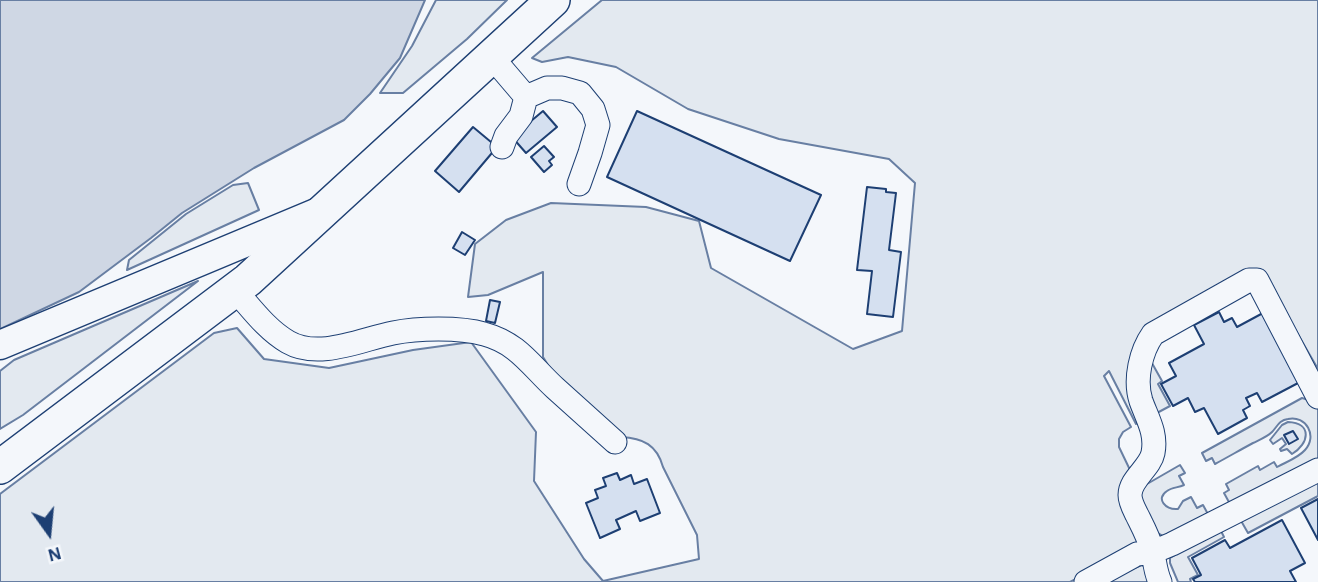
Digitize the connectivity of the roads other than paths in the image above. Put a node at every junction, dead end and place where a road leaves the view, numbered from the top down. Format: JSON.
{"nodes":[{"id":1,"x":553,"y":0,"type":"edge"},
{"id":2,"x":491,"y":56,"type":"junction"},
{"id":3,"x":526,"y":97,"type":"junction"},
{"id":4,"x":502,"y":146,"type":"dead end"},
{"id":5,"x":579,"y":184,"type":"dead end"},
{"id":6,"x":321,"y":211,"type":"junction"},
{"id":7,"x":242,"y":285,"type":"junction"},
{"id":8,"x":0,"y":345,"type":"edge"},
{"id":9,"x":1318,"y":397,"type":"edge"},
{"id":10,"x":615,"y":442,"type":"dead end"},
{"id":11,"x":0,"y":467,"type":"edge"},
{"id":12,"x":1318,"y":470,"type":"edge"},
{"id":13,"x":1153,"y":552,"type":"junction"},
{"id":14,"x":1086,"y":582,"type":"edge"},
{"id":15,"x":1160,"y":582,"type":"edge"}],
"edges":[{"from":1,"to":2,"type":"highway"},
{"from":2,"to":3,"type":"lane"},
{"from":2,"to":6,"type":"highway"},
{"from":3,"to":4,"type":"lane"},
{"from":3,"to":5,"type":"lane"},
{"from":6,"to":7,"type":"highway"},
{"from":6,"to":8,"type":"main road"},
{"from":7,"to":10,"type":"lane"},
{"from":7,"to":11,"type":"highway"},
{"from":9,"to":13,"type":"lane"},
{"from":12,"to":13,"type":"lane"},
{"from":13,"to":14,"type":"lane"},
{"from":13,"to":15,"type":"lane"}]}
